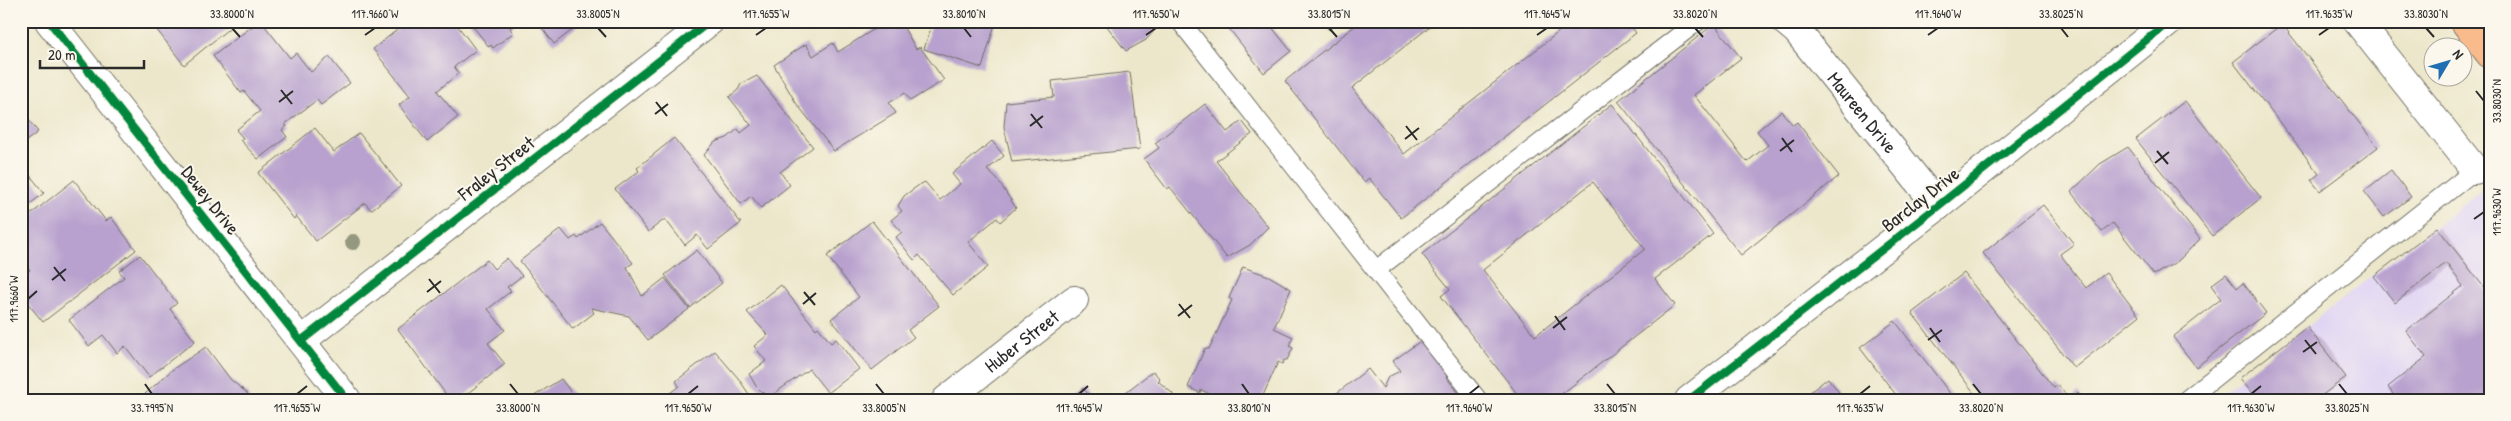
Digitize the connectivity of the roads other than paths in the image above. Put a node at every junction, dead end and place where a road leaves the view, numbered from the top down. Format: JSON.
{"nodes":[{"id":1,"x":49,"y":21,"type":"edge"},
{"id":2,"x":710,"y":21,"type":"edge"},
{"id":3,"x":1180,"y":21,"type":"edge"},
{"id":4,"x":1698,"y":21,"type":"edge"},
{"id":5,"x":2170,"y":21,"type":"edge"},
{"id":6,"x":2357,"y":21,"type":"edge"},
{"id":7,"x":2464,"y":21,"type":"edge"},
{"id":8,"x":1797,"y":25,"type":"edge"},
{"id":9,"x":2490,"y":54,"type":"edge"},
{"id":10,"x":2475,"y":170,"type":"joint"},
{"id":11,"x":1938,"y":206,"type":"junction"},
{"id":12,"x":1376,"y":270,"type":"junction"},
{"id":13,"x":1074,"y":300,"type":"dead end"},
{"id":14,"x":301,"y":341,"type":"junction"},
{"id":15,"x":347,"y":400,"type":"edge"},
{"id":16,"x":946,"y":400,"type":"edge"},
{"id":17,"x":1478,"y":400,"type":"edge"},
{"id":18,"x":1689,"y":400,"type":"edge"},
{"id":19,"x":2186,"y":400,"type":"edge"}],
"edges":[{"from":1,"to":14,"type":"street","name":"Dewey Drive"},
{"from":2,"to":14,"type":"street","name":"Fraley Street"},
{"from":3,"to":12,"type":"lane"},
{"from":4,"to":12,"type":"lane"},
{"from":5,"to":11,"type":"street","name":"Barclay Drive"},
{"from":6,"to":10,"type":"street"},
{"from":7,"to":9,"type":"main road"},
{"from":8,"to":11,"type":"street","name":"Maureen Drive"},
{"from":10,"to":19,"type":"lane"},
{"from":11,"to":18,"type":"street","name":"Barclay Drive"},
{"from":12,"to":17,"type":"lane"},
{"from":13,"to":16,"type":"street","name":"Huber Street"},
{"from":14,"to":15,"type":"street","name":"Dewey Drive"}]}
